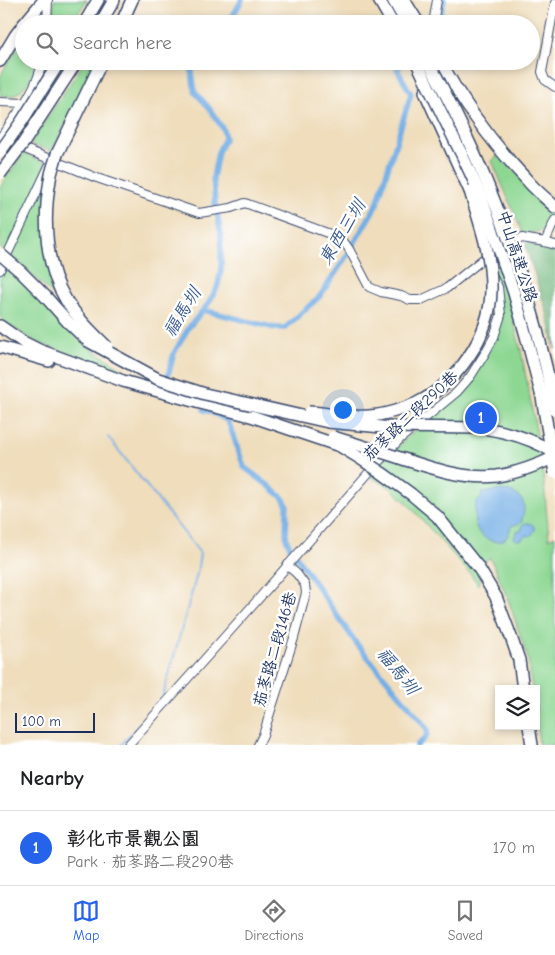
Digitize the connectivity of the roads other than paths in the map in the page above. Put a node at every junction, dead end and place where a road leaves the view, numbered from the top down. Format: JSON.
{"nodes":[{"id":1,"x":46,"y":0,"type":"edge"},
{"id":2,"x":98,"y":0,"type":"edge"},
{"id":3,"x":114,"y":0,"type":"edge"},
{"id":4,"x":132,"y":0,"type":"edge"},
{"id":5,"x":379,"y":0,"type":"edge"},
{"id":6,"x":394,"y":0,"type":"edge"},
{"id":7,"x":404,"y":0,"type":"edge"},
{"id":8,"x":438,"y":0,"type":"edge"},
{"id":9,"x":555,"y":2,"type":"edge"},
{"id":10,"x":32,"y":15,"type":"edge"},
{"id":11,"x":47,"y":15,"type":"edge"},
{"id":12,"x":89,"y":15,"type":"edge"},
{"id":13,"x":105,"y":15,"type":"edge"},
{"id":14,"x":124,"y":15,"type":"edge"},
{"id":15,"x":388,"y":15,"type":"edge"},
{"id":16,"x":402,"y":15,"type":"edge"},
{"id":17,"x":413,"y":15,"type":"edge"},
{"id":18,"x":435,"y":15,"type":"edge"},
{"id":19,"x":15,"y":36,"type":"edge"},
{"id":20,"x":0,"y":61,"type":"edge"},
{"id":21,"x":40,"y":70,"type":"edge"},
{"id":22,"x":54,"y":70,"type":"edge"},
{"id":23,"x":71,"y":70,"type":"edge"},
{"id":24,"x":98,"y":70,"type":"edge"},
{"id":25,"x":419,"y":70,"type":"edge"},
{"id":26,"x":420,"y":70,"type":"edge"},
{"id":27,"x":433,"y":70,"type":"edge"},
{"id":28,"x":445,"y":70,"type":"edge"},
{"id":29,"x":555,"y":87,"type":"edge"},
{"id":30,"x":0,"y":102,"type":"edge"},
{"id":31,"x":25,"y":103,"type":"junction"},
{"id":32,"x":0,"y":138,"type":"edge"},
{"id":33,"x":0,"y":152,"type":"edge"},
{"id":34,"x":52,"y":160,"type":"junction"},
{"id":35,"x":0,"y":174,"type":"edge"},
{"id":36,"x":555,"y":207,"type":"edge"},
{"id":37,"x":555,"y":220,"type":"edge"},
{"id":38,"x":545,"y":242,"type":"junction"},
{"id":39,"x":555,"y":245,"type":"edge"},
{"id":40,"x":0,"y":254,"type":"edge"},
{"id":41,"x":488,"y":254,"type":"junction"},
{"id":42,"x":0,"y":270,"type":"edge"},
{"id":43,"x":490,"y":271,"type":"junction"},
{"id":44,"x":0,"y":326,"type":"edge"},
{"id":45,"x":0,"y":347,"type":"edge"},
{"id":46,"x":119,"y":358,"type":"junction"},
{"id":47,"x":101,"y":373,"type":"junction"},
{"id":48,"x":436,"y":385,"type":"dead end"},
{"id":49,"x":555,"y":410,"type":"edge"},
{"id":50,"x":289,"y":414,"type":"junction"},
{"id":51,"x":251,"y":416,"type":"junction"},
{"id":52,"x":555,"y":455,"type":"edge"},
{"id":53,"x":555,"y":473,"type":"edge"},
{"id":54,"x":287,"y":565,"type":"junction"},
{"id":55,"x":522,"y":685,"type":"edge"},
{"id":56,"x":530,"y":730,"type":"edge"},
{"id":57,"x":128,"y":745,"type":"edge"},
{"id":58,"x":258,"y":745,"type":"edge"},
{"id":59,"x":532,"y":745,"type":"edge"}],
"edges":[{"from":1,"to":10,"type":"highway"},
{"from":1,"to":11,"type":"street"},
{"from":2,"to":12,"type":"highway"},
{"from":3,"to":13,"type":"highway"},
{"from":4,"to":14,"type":"highway"},
{"from":5,"to":15,"type":"highway"},
{"from":6,"to":16,"type":"highway"},
{"from":7,"to":17,"type":"highway"},
{"from":8,"to":18,"type":"street"},
{"from":9,"to":29,"type":"street"},
{"from":19,"to":20,"type":"highway"},
{"from":21,"to":31,"type":"street"},
{"from":22,"to":33,"type":"highway","bridge":true},
{"from":23,"to":35,"type":"highway","bridge":true},
{"from":24,"to":46,"type":"highway","bridge":true},
{"from":25,"to":50,"type":"highway","bridge":true},
{"from":26,"to":53,"type":"highway","name":"中山高速公路","bridge":true},
{"from":27,"to":49,"type":"highway","name":"中山高速公路","bridge":true},
{"from":28,"to":36,"type":"highway"},
{"from":30,"to":31,"type":"street"},
{"from":31,"to":32,"type":"street"},
{"from":32,"to":34,"type":"street"},
{"from":34,"to":41,"type":"street"},
{"from":34,"to":42,"type":"street"},
{"from":37,"to":38,"type":"street"},
{"from":38,"to":39,"type":"street"},
{"from":38,"to":41,"type":"street"},
{"from":40,"to":46,"type":"highway","bridge":true},
{"from":41,"to":43,"type":"street","name":"茄苳路二段290巷"},
{"from":43,"to":48,"type":"street"},
{"from":43,"to":54,"type":"street","name":"茄苳路二段290巷"},
{"from":44,"to":47,"type":"highway"},
{"from":45,"to":47,"type":"highway"},
{"from":46,"to":50,"type":"highway","bridge":true},
{"from":47,"to":51,"type":"highway"},
{"from":50,"to":52,"type":"highway","bridge":true},
{"from":51,"to":52,"type":"highway","bridge":true},
{"from":51,"to":55,"type":"highway","bridge":true},
{"from":54,"to":57,"type":"street"},
{"from":54,"to":58,"type":"street","name":"茄苳路二段146巷"},
{"from":56,"to":59,"type":"highway"}]}
